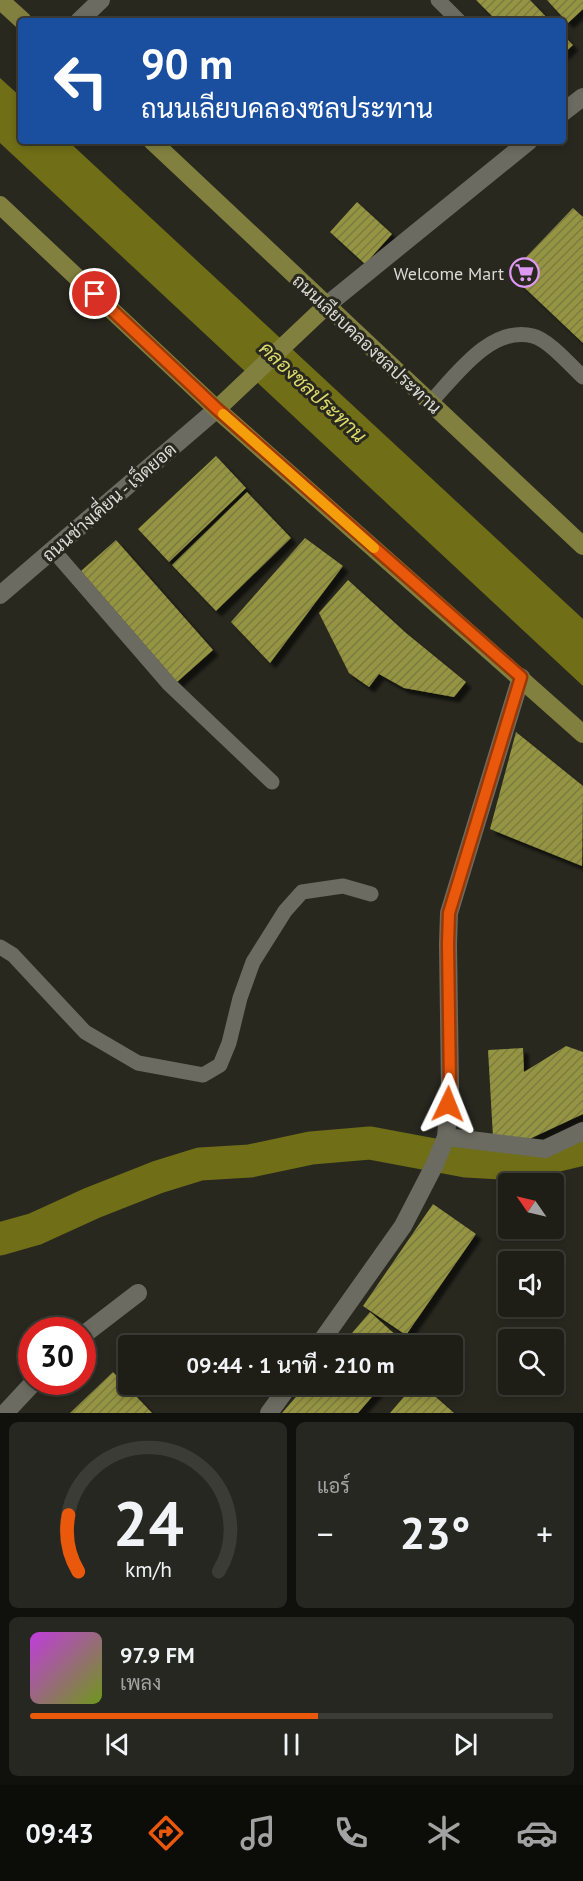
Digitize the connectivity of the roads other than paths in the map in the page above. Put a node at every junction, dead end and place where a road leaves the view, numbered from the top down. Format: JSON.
{"nodes":[{"id":1,"x":0,"y":0,"type":"edge"},
{"id":2,"x":101,"y":0,"type":"edge"},
{"id":3,"x":438,"y":0,"type":"edge"},
{"id":4,"x":20,"y":18,"type":"edge"},
{"id":5,"x":82,"y":18,"type":"edge"},
{"id":6,"x":456,"y":18,"type":"edge"},
{"id":7,"x":583,"y":97,"type":"edge"},
{"id":8,"x":566,"y":110,"type":"edge"},
{"id":9,"x":155,"y":144,"type":"edge"},
{"id":10,"x":524,"y":144,"type":"edge"},
{"id":11,"x":0,"y":205,"type":"edge"},
{"id":12,"x":327,"y":305,"type":"junction"},
{"id":13,"x":583,"y":377,"type":"edge"},
{"id":14,"x":430,"y":403,"type":"junction"},
{"id":15,"x":217,"y":409,"type":"junction"},
{"id":16,"x":583,"y":546,"type":"edge"},
{"id":17,"x":53,"y":550,"type":"junction"},
{"id":18,"x":0,"y":595,"type":"edge"},
{"id":19,"x":521,"y":677,"type":"junction"},
{"id":20,"x":583,"y":734,"type":"edge"},
{"id":21,"x":272,"y":782,"type":"dead end"},
{"id":22,"x":371,"y":894,"type":"dead end"},
{"id":23,"x":0,"y":947,"type":"edge"},
{"id":24,"x":583,"y":1131,"type":"edge"},
{"id":25,"x":446,"y":1137,"type":"junction"},
{"id":26,"x":138,"y":1293,"type":"dead end"},
{"id":27,"x":96,"y":1325,"type":"edge"},
{"id":28,"x":326,"y":1335,"type":"edge"},
{"id":29,"x":22,"y":1395,"type":"edge"},
{"id":30,"x":282,"y":1395,"type":"edge"},
{"id":31,"x":5,"y":1413,"type":"edge"},
{"id":32,"x":269,"y":1413,"type":"edge"}],
"edges":[{"from":1,"to":4,"type":"main road"},
{"from":2,"to":5,"type":"street"},
{"from":3,"to":6,"type":"lane"},
{"from":7,"to":8,"type":"street"},
{"from":9,"to":12,"type":"main road","name":"ถนนเลียบคลองชลประทาน"},
{"from":10,"to":12,"type":"street"},
{"from":11,"to":15,"type":"main road"},
{"from":12,"to":14,"type":"main road","name":"ถนนเลียบคลองชลประทาน"},
{"from":12,"to":15,"type":"main road"},
{"from":13,"to":14,"type":"lane"},
{"from":14,"to":16,"type":"main road","name":"ถนนเลียบคลองชลประทาน"},
{"from":15,"to":17,"type":"street","name":"ถนนช่างเคี่ยน - เจ็ดยอด"},
{"from":15,"to":19,"type":"main road"},
{"from":17,"to":18,"type":"street","name":"ถนนช่างเคี่ยน - เจ็ดยอด"},
{"from":17,"to":21,"type":"lane"},
{"from":19,"to":20,"type":"main road"},
{"from":19,"to":25,"type":"street"},
{"from":22,"to":23,"type":"lane"},
{"from":24,"to":25,"type":"street"},
{"from":25,"to":28,"type":"street"},
{"from":26,"to":27,"type":"street"},
{"from":29,"to":31,"type":"street"},
{"from":30,"to":32,"type":"street"}]}
